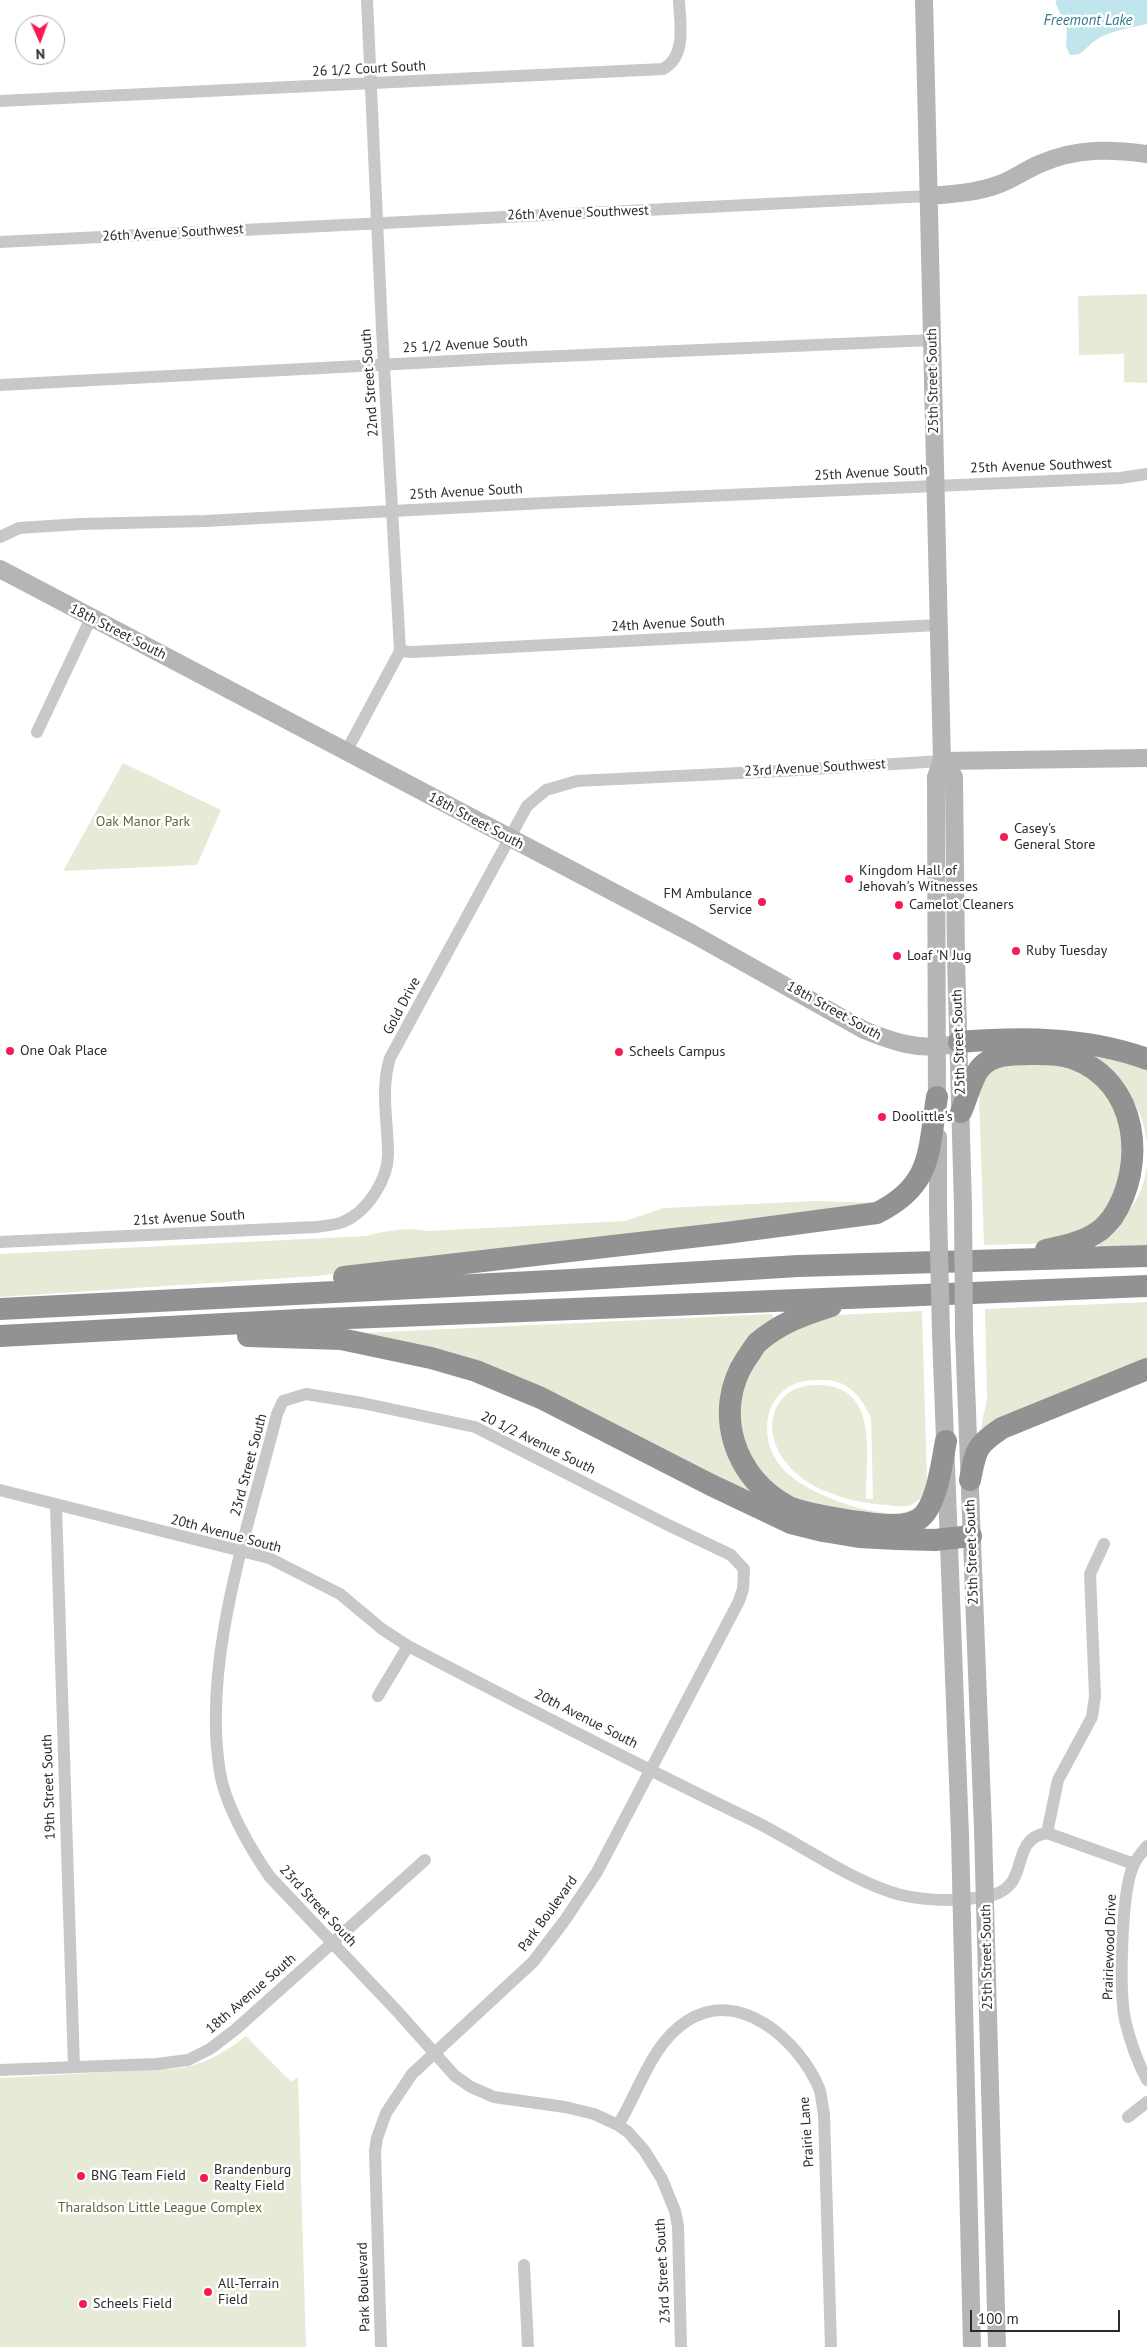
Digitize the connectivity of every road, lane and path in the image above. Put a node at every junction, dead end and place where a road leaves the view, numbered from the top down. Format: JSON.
{"nodes":[{"id":1,"x":367,"y":0,"type":"edge"},
{"id":2,"x":679,"y":0,"type":"edge"},
{"id":3,"x":924,"y":0,"type":"edge"},
{"id":4,"x":371,"y":83,"type":"junction"},
{"id":5,"x":0,"y":101,"type":"edge"},
{"id":6,"x":1147,"y":154,"type":"edge"},
{"id":7,"x":929,"y":196,"type":"junction"},
{"id":8,"x":377,"y":222,"type":"junction"},
{"id":9,"x":0,"y":242,"type":"edge"},
{"id":10,"x":932,"y":340,"type":"junction"},
{"id":11,"x":384,"y":364,"type":"junction"},
{"id":12,"x":0,"y":384,"type":"edge"},
{"id":13,"x":1147,"y":474,"type":"edge"},
{"id":14,"x":936,"y":485,"type":"junction"},
{"id":15,"x":393,"y":511,"type":"junction"},
{"id":16,"x":0,"y":537,"type":"edge"},
{"id":17,"x":0,"y":569,"type":"edge"},
{"id":18,"x":91,"y":618,"type":"junction"},
{"id":19,"x":938,"y":625,"type":"junction"},
{"id":20,"x":400,"y":650,"type":"junction"},
{"id":21,"x":37,"y":732,"type":"dead end"},
{"id":22,"x":346,"y":752,"type":"junction"},
{"id":23,"x":1147,"y":758,"type":"edge"},
{"id":24,"x":942,"y":761,"type":"junction"},
{"id":25,"x":509,"y":838,"type":"junction"},
{"id":26,"x":948,"y":1045,"type":"junction"},
{"id":27,"x":1147,"y":1059,"type":"edge"},
{"id":28,"x":937,"y":1097,"type":"junction"},
{"id":29,"x":961,"y":1112,"type":"junction"},
{"id":30,"x":370,"y":1200,"type":"joint"},
{"id":31,"x":0,"y":1242,"type":"edge"},
{"id":32,"x":1147,"y":1256,"type":"edge"},
{"id":33,"x":995,"y":1261,"type":"junction"},
{"id":34,"x":1147,"y":1286,"type":"edge"},
{"id":35,"x":856,"y":1298,"type":"junction"},
{"id":36,"x":141,"y":1300,"type":"junction"},
{"id":37,"x":0,"y":1309,"type":"edge"},
{"id":38,"x":102,"y":1330,"type":"junction"},
{"id":39,"x":0,"y":1336,"type":"edge"},
{"id":40,"x":1147,"y":1369,"type":"edge"},
{"id":41,"x":362,"y":1403,"type":"joint"},
{"id":42,"x":946,"y":1441,"type":"junction"},
{"id":43,"x":970,"y":1480,"type":"junction"},
{"id":44,"x":0,"y":1490,"type":"edge"},
{"id":45,"x":56,"y":1506,"type":"junction"},
{"id":46,"x":691,"y":1536,"type":"joint"},
{"id":47,"x":971,"y":1536,"type":"junction"},
{"id":48,"x":949,"y":1539,"type":"junction"},
{"id":49,"x":1104,"y":1544,"type":"dead end"},
{"id":50,"x":242,"y":1552,"type":"junction"},
{"id":51,"x":408,"y":1646,"type":"junction"},
{"id":52,"x":378,"y":1696,"type":"dead end"},
{"id":53,"x":651,"y":1770,"type":"junction"},
{"id":54,"x":1047,"y":1833,"type":"junction"},
{"id":55,"x":1147,"y":1846,"type":"edge"},
{"id":56,"x":425,"y":1860,"type":"dead end"},
{"id":57,"x":1134,"y":1864,"type":"junction"},
{"id":58,"x":985,"y":1897,"type":"junction"},
{"id":59,"x":962,"y":1899,"type":"junction"},
{"id":60,"x":332,"y":1943,"type":"junction"},
{"id":61,"x":435,"y":2053,"type":"junction"},
{"id":62,"x":74,"y":2067,"type":"junction"},
{"id":63,"x":0,"y":2070,"type":"edge"},
{"id":64,"x":1147,"y":2080,"type":"edge"},
{"id":65,"x":1147,"y":2102,"type":"edge"},
{"id":66,"x":1128,"y":2117,"type":"dead end"},
{"id":67,"x":618,"y":2124,"type":"junction"},
{"id":68,"x":524,"y":2266,"type":"dead end"},
{"id":69,"x":381,"y":2347,"type":"edge"},
{"id":70,"x":528,"y":2347,"type":"edge"},
{"id":71,"x":681,"y":2347,"type":"edge"},
{"id":72,"x":831,"y":2347,"type":"edge"},
{"id":73,"x":972,"y":2347,"type":"edge"},
{"id":74,"x":997,"y":2347,"type":"edge"}],
"edges":[{"from":1,"to":4,"type":"street","name":"22nd Street South"},
{"from":2,"to":4,"type":"street","name":"26 1/2 Court South"},
{"from":3,"to":7,"type":"main road","name":"25th Street South"},
{"from":4,"to":5,"type":"street","name":"26 1/2 Court South"},
{"from":4,"to":8,"type":"street","name":"22nd Street South"},
{"from":6,"to":7,"type":"main road","name":"26th Avenue Southwest"},
{"from":7,"to":8,"type":"street","name":"26th Avenue Southwest"},
{"from":7,"to":10,"type":"main road","name":"25th Street South"},
{"from":8,"to":9,"type":"street","name":"26th Avenue Southwest"},
{"from":8,"to":11,"type":"street","name":"22nd Street South"},
{"from":10,"to":11,"type":"street","name":"25 1/2 Avenue South"},
{"from":10,"to":14,"type":"main road","name":"25th Street South"},
{"from":11,"to":12,"type":"street","name":"25 1/2 Avenue South"},
{"from":11,"to":15,"type":"street","name":"22nd Street South"},
{"from":13,"to":14,"type":"street","name":"25th Avenue Southwest"},
{"from":14,"to":15,"type":"street","name":"25th Avenue South"},
{"from":14,"to":19,"type":"main road","name":"25th Street South"},
{"from":15,"to":16,"type":"street","name":"25th Avenue South"},
{"from":15,"to":20,"type":"street","name":"22nd Street South"},
{"from":17,"to":18,"type":"main road","name":"18th Street South"},
{"from":18,"to":21,"type":"street"},
{"from":18,"to":22,"type":"main road","name":"18th Street South"},
{"from":19,"to":20,"type":"street","name":"24th Avenue South"},
{"from":19,"to":24,"type":"main road","name":"25th Street South"},
{"from":20,"to":22,"type":"street"},
{"from":22,"to":25,"type":"main road","name":"18th Street South"},
{"from":23,"to":24,"type":"main road","name":"23rd Avenue Southwest"},
{"from":24,"to":25,"type":"street","name":"23rd Avenue Southwest"},
{"from":24,"to":26,"type":"main road","name":"25th Street South"},
{"from":25,"to":26,"type":"main road","name":"18th Street South"},
{"from":25,"to":30,"type":"street","name":"Gold Drive"},
{"from":26,"to":27,"type":"highway"},
{"from":26,"to":28,"type":"main road","name":"25th Street South"},
{"from":26,"to":29,"type":"main road","name":"25th Street South"},
{"from":28,"to":36,"type":"highway"},
{"from":28,"to":42,"type":"main road","name":"25th Street South","bridge":true},
{"from":29,"to":33,"type":"highway"},
{"from":29,"to":43,"type":"main road","name":"25th Street South","bridge":true},
{"from":30,"to":31,"type":"street","name":"21st Avenue South"},
{"from":32,"to":33,"type":"highway"},
{"from":33,"to":36,"type":"highway"},
{"from":34,"to":35,"type":"highway"},
{"from":35,"to":38,"type":"highway"},
{"from":35,"to":42,"type":"highway"},
{"from":36,"to":37,"type":"highway"},
{"from":38,"to":39,"type":"highway"},
{"from":38,"to":48,"type":"highway"},
{"from":40,"to":43,"type":"highway"},
{"from":41,"to":46,"type":"street","name":"20 1/2 Avenue South"},
{"from":41,"to":50,"type":"street","name":"23rd Street South"},
{"from":42,"to":48,"type":"main road","name":"25th Street South"},
{"from":43,"to":47,"type":"main road","name":"25th Street South"},
{"from":44,"to":45,"type":"street","name":"20th Avenue South"},
{"from":45,"to":50,"type":"street","name":"20th Avenue South"},
{"from":45,"to":62,"type":"street","name":"19th Street South"},
{"from":46,"to":53,"type":"street","name":"Park Boulevard"},
{"from":47,"to":48,"type":"highway"},
{"from":47,"to":58,"type":"main road","name":"25th Street South"},
{"from":48,"to":59,"type":"main road","name":"25th Street South"},
{"from":49,"to":54,"type":"street"},
{"from":50,"to":51,"type":"street","name":"20th Avenue South"},
{"from":50,"to":60,"type":"street","name":"23rd Street South"},
{"from":51,"to":52,"type":"street"},
{"from":51,"to":53,"type":"street","name":"20th Avenue South"},
{"from":53,"to":59,"type":"street","name":"20th Avenue South"},
{"from":53,"to":61,"type":"street","name":"Park Boulevard"},
{"from":54,"to":57,"type":"street"},
{"from":54,"to":58,"type":"street","name":"20th Avenue South"},
{"from":55,"to":57,"type":"street","name":"Prairiewood Drive"},
{"from":56,"to":60,"type":"street","name":"18th Avenue South"},
{"from":57,"to":64,"type":"street","name":"Prairiewood Drive"},
{"from":58,"to":59,"type":"street","name":"20th Avenue South"},
{"from":58,"to":74,"type":"main road","name":"25th Street South"},
{"from":59,"to":73,"type":"main road","name":"25th Street South"},
{"from":60,"to":61,"type":"street","name":"23rd Street South"},
{"from":60,"to":62,"type":"street","name":"18th Avenue South"},
{"from":61,"to":67,"type":"street","name":"23rd Street South"},
{"from":61,"to":69,"type":"street","name":"Park Boulevard"},
{"from":62,"to":63,"type":"street","name":"18th Avenue South"},
{"from":65,"to":66,"type":"street"},
{"from":67,"to":71,"type":"street","name":"23rd Street South"},
{"from":67,"to":72,"type":"street","name":"Prairie Lane"},
{"from":68,"to":70,"type":"street"}]}
